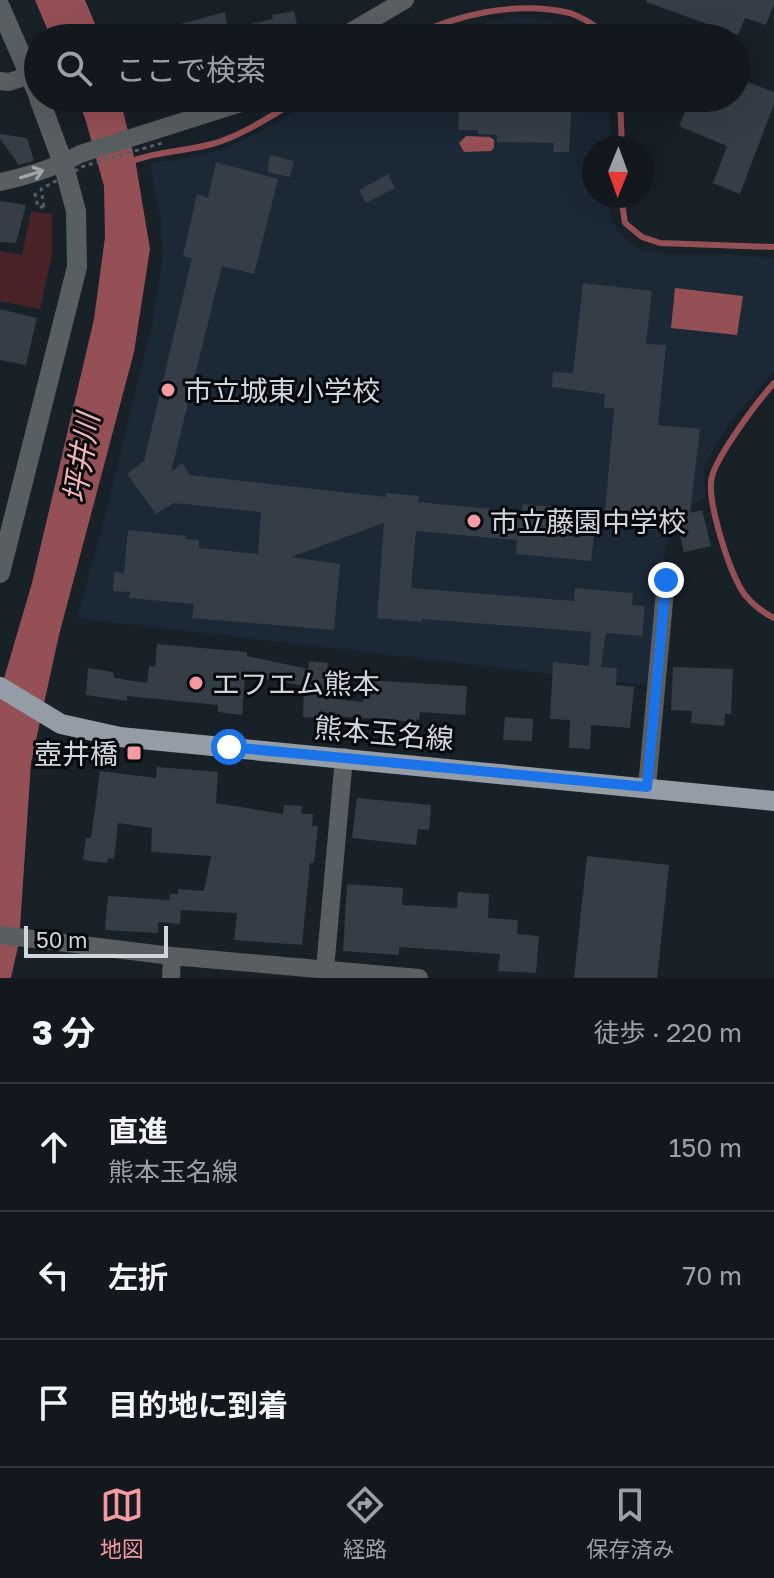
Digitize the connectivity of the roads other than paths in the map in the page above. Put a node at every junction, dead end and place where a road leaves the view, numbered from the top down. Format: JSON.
{"nodes":[{"id":1,"x":405,"y":0,"type":"edge"},
{"id":2,"x":0,"y":7,"type":"edge"},
{"id":3,"x":364,"y":24,"type":"edge"},
{"id":4,"x":24,"y":60,"type":"edge"},
{"id":5,"x":24,"y":77,"type":"edge"},
{"id":6,"x":0,"y":81,"type":"edge"},
{"id":7,"x":48,"y":112,"type":"edge"},
{"id":8,"x":212,"y":112,"type":"edge"},
{"id":9,"x":72,"y":158,"type":"junction"},
{"id":10,"x":0,"y":182,"type":"edge"},
{"id":11,"x":0,"y":573,"type":"edge"},
{"id":12,"x":666,"y":580,"type":"dead end"},
{"id":13,"x":0,"y":687,"type":"edge"},
{"id":14,"x":344,"y":757,"type":"junction"},
{"id":15,"x":647,"y":787,"type":"junction"},
{"id":16,"x":774,"y":801,"type":"edge"},
{"id":17,"x":0,"y":935,"type":"edge"},
{"id":18,"x":172,"y":956,"type":"junction"},
{"id":19,"x":325,"y":969,"type":"junction"},
{"id":20,"x":171,"y":978,"type":"edge"},
{"id":21,"x":419,"y":978,"type":"edge"}],
"edges":[{"from":1,"to":3,"type":"street"},
{"from":2,"to":4,"type":"street"},
{"from":5,"to":6,"type":"street"},
{"from":7,"to":9,"type":"street"},
{"from":8,"to":9,"type":"street"},
{"from":10,"to":9,"type":"street","one_way":true},
{"from":9,"to":11,"type":"street"},
{"from":12,"to":15,"type":"street"},
{"from":13,"to":14,"type":"main road","name":"熊本玉名線"},
{"from":14,"to":15,"type":"main road","name":"熊本玉名線"},
{"from":14,"to":19,"type":"street"},
{"from":15,"to":16,"type":"main road","name":"熊本玉名線"},
{"from":17,"to":18,"type":"street"},
{"from":18,"to":19,"type":"street"},
{"from":18,"to":20,"type":"street"},
{"from":19,"to":21,"type":"street"}]}
